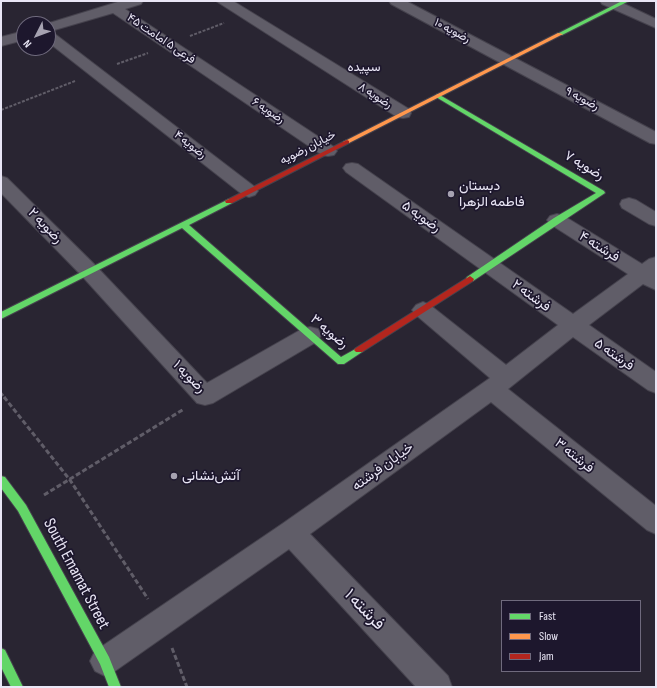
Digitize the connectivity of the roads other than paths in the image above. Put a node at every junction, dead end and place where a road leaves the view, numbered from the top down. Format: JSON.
{"nodes":[{"id":1,"x":136,"y":1,"type":"edge"},
{"id":2,"x":224,"y":1,"type":"edge"},
{"id":3,"x":396,"y":1,"type":"edge"},
{"id":4,"x":617,"y":2,"type":"edge"},
{"id":5,"x":115,"y":8,"type":"junction"},
{"id":6,"x":656,"y":24,"type":"edge"},
{"id":7,"x":56,"y":26,"type":"edge"},
{"id":8,"x":16,"y":37,"type":"edge"},
{"id":9,"x":56,"y":41,"type":"edge"},
{"id":10,"x":1,"y":42,"type":"edge"},
{"id":11,"x":508,"y":60,"type":"junction"},
{"id":12,"x":208,"y":70,"type":"joint"},
{"id":13,"x":438,"y":96,"type":"junction"},
{"id":14,"x":403,"y":113,"type":"junction"},
{"id":15,"x":656,"y":139,"type":"edge"},
{"id":16,"x":328,"y":151,"type":"junction"},
{"id":17,"x":352,"y":168,"type":"dead end"},
{"id":18,"x":1,"y":182,"type":"edge"},
{"id":19,"x":249,"y":191,"type":"junction"},
{"id":20,"x":629,"y":204,"type":"dead end"},
{"id":21,"x":557,"y":220,"type":"junction"},
{"id":22,"x":656,"y":220,"type":"edge"},
{"id":23,"x":183,"y":224,"type":"junction"},
{"id":24,"x":491,"y":266,"type":"junction"},
{"id":25,"x":89,"y":271,"type":"junction"},
{"id":26,"x":651,"y":274,"type":"edge"},
{"id":27,"x":423,"y":310,"type":"junction"},
{"id":28,"x":1,"y":316,"type":"edge"},
{"id":29,"x":572,"y":326,"type":"junction"},
{"id":30,"x":310,"y":335,"type":"junction"},
{"id":31,"x":499,"y":383,"type":"junction"},
{"id":32,"x":656,"y":384,"type":"edge"},
{"id":33,"x":1,"y":480,"type":"edge"},
{"id":34,"x":656,"y":522,"type":"edge"},
{"id":35,"x":291,"y":533,"type":"junction"},
{"id":36,"x":1,"y":654,"type":"edge"},
{"id":37,"x":105,"y":661,"type":"junction"},
{"id":38,"x":17,"y":687,"type":"edge"},
{"id":39,"x":115,"y":687,"type":"edge"},
{"id":40,"x":437,"y":687,"type":"edge"}],
"edges":[{"from":1,"to":5,"type":"street"},
{"from":2,"to":14,"type":"street","name":"رضویه ۸"},
{"from":3,"to":11,"type":"street","name":"رضویه ۱۰"},
{"from":4,"to":6,"type":"street"},
{"from":4,"to":11,"type":"street","name":"خیابان رضویه"},
{"from":5,"to":7,"type":"street"},
{"from":5,"to":12,"type":"street","name":"فرعی ۵ امامت ۴۵"},
{"from":8,"to":10,"type":"street"},
{"from":9,"to":19,"type":"street","name":"رضویه ۴"},
{"from":11,"to":13,"type":"street","name":"خیابان رضویه"},
{"from":11,"to":15,"type":"street","name":"رضویه ۹"},
{"from":12,"to":16,"type":"street","name":"رضویه ۶"},
{"from":13,"to":14,"type":"street","name":"خیابان رضویه"},
{"from":13,"to":21,"type":"street","name":"رضویه ۷"},
{"from":14,"to":16,"type":"street","name":"خیابان رضویه"},
{"from":16,"to":19,"type":"street","name":"خیابان رضویه"},
{"from":17,"to":24,"type":"street","name":"رضویه ۵"},
{"from":18,"to":25,"type":"street","name":"رضویه ۲"},
{"from":19,"to":23,"type":"street","name":"خیابان رضویه"},
{"from":20,"to":22,"type":"street"},
{"from":21,"to":24,"type":"street","name":"رضویه ۷"},
{"from":21,"to":26,"type":"street","name":"فرشته ۴"},
{"from":23,"to":25,"type":"street","name":"خیابان رضویه"},
{"from":23,"to":30,"type":"street","name":"رضویه ۳"},
{"from":24,"to":27,"type":"street","name":"رضویه ۳"},
{"from":24,"to":29,"type":"street","name":"فرشته ۲"},
{"from":25,"to":28,"type":"street","name":"خیابان رضویه"},
{"from":25,"to":30,"type":"street","name":"رضویه ۱"},
{"from":26,"to":29,"type":"street","name":"خیابان فرشته"},
{"from":27,"to":30,"type":"street","name":"رضویه ۳"},
{"from":27,"to":31,"type":"street","name":"فرشته ۳"},
{"from":29,"to":31,"type":"street","name":"خیابان فرشته"},
{"from":29,"to":32,"type":"street","name":"فرشته ۵"},
{"from":31,"to":34,"type":"street","name":"فرشته ۳"},
{"from":31,"to":35,"type":"street","name":"خیابان فرشته"},
{"from":33,"to":37,"type":"street","name":"South Emamat Street"},
{"from":35,"to":37,"type":"street","name":"خیابان فرشته"},
{"from":35,"to":40,"type":"street","name":"فرشته ۱"},
{"from":36,"to":38,"type":"street"},
{"from":37,"to":39,"type":"street","name":"South Emamat Street"}]}
